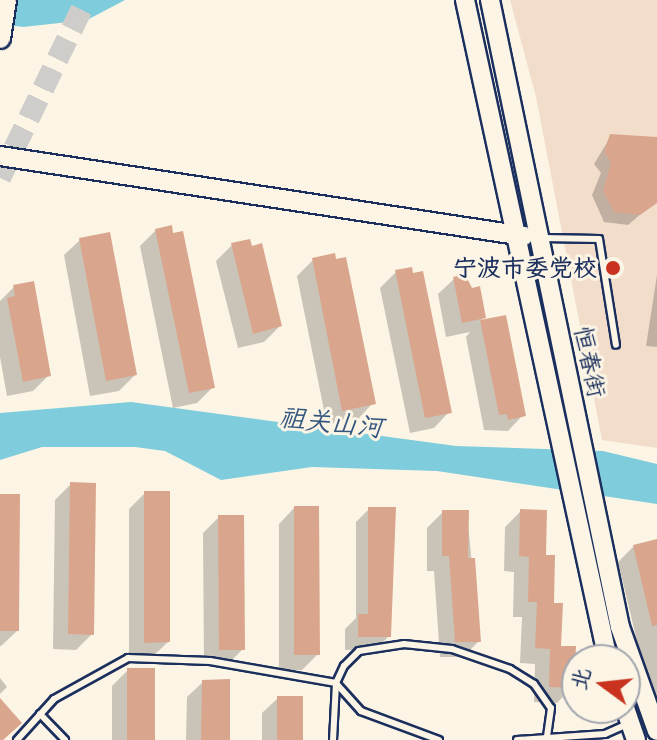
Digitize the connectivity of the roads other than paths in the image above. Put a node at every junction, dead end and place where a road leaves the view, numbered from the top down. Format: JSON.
{"nodes":[{"id":1,"x":6,"y":0,"type":"edge"},
{"id":2,"x":465,"y":0,"type":"edge"},
{"id":3,"x":490,"y":0,"type":"edge"},
{"id":4,"x":1,"y":33,"type":"edge"},
{"id":5,"x":0,"y":156,"type":"edge"},
{"id":6,"x":513,"y":234,"type":"junction"},
{"id":7,"x":539,"y":238,"type":"junction"},
{"id":8,"x":616,"y":345,"type":"dead end"},
{"id":9,"x":604,"y":644,"type":"edge"},
{"id":10,"x":336,"y":683,"type":"junction"},
{"id":11,"x":653,"y":708,"type":"edge"},
{"id":12,"x":40,"y":714,"type":"junction"},
{"id":13,"x":628,"y":724,"type":"edge"},
{"id":14,"x":657,"y":731,"type":"edge"},
{"id":15,"x":547,"y":738,"type":"junction"},
{"id":16,"x":17,"y":740,"type":"edge"},
{"id":17,"x":65,"y":740,"type":"edge"},
{"id":18,"x":333,"y":740,"type":"edge"},
{"id":19,"x":439,"y":740,"type":"edge"},
{"id":20,"x":517,"y":740,"type":"edge"}],
"edges":[{"from":1,"to":4,"type":"main road"},
{"from":2,"to":6,"type":"main road","name":"恒春街"},
{"from":3,"to":7,"type":"main road","name":"恒春街"},
{"from":5,"to":6,"type":"main road"},
{"from":6,"to":7,"type":"main road"},
{"from":6,"to":9,"type":"main road","name":"恒春街"},
{"from":7,"to":8,"type":"lane"},
{"from":7,"to":11,"type":"main road","name":"恒春街"},
{"from":10,"to":12,"type":"lane"},
{"from":10,"to":15,"type":"lane"},
{"from":10,"to":18,"type":"lane"},
{"from":10,"to":19,"type":"lane"},
{"from":11,"to":14,"type":"main road","name":"恒春街"},
{"from":12,"to":16,"type":"lane"},
{"from":12,"to":17,"type":"lane"},
{"from":13,"to":15,"type":"lane"},
{"from":15,"to":20,"type":"lane"}]}
